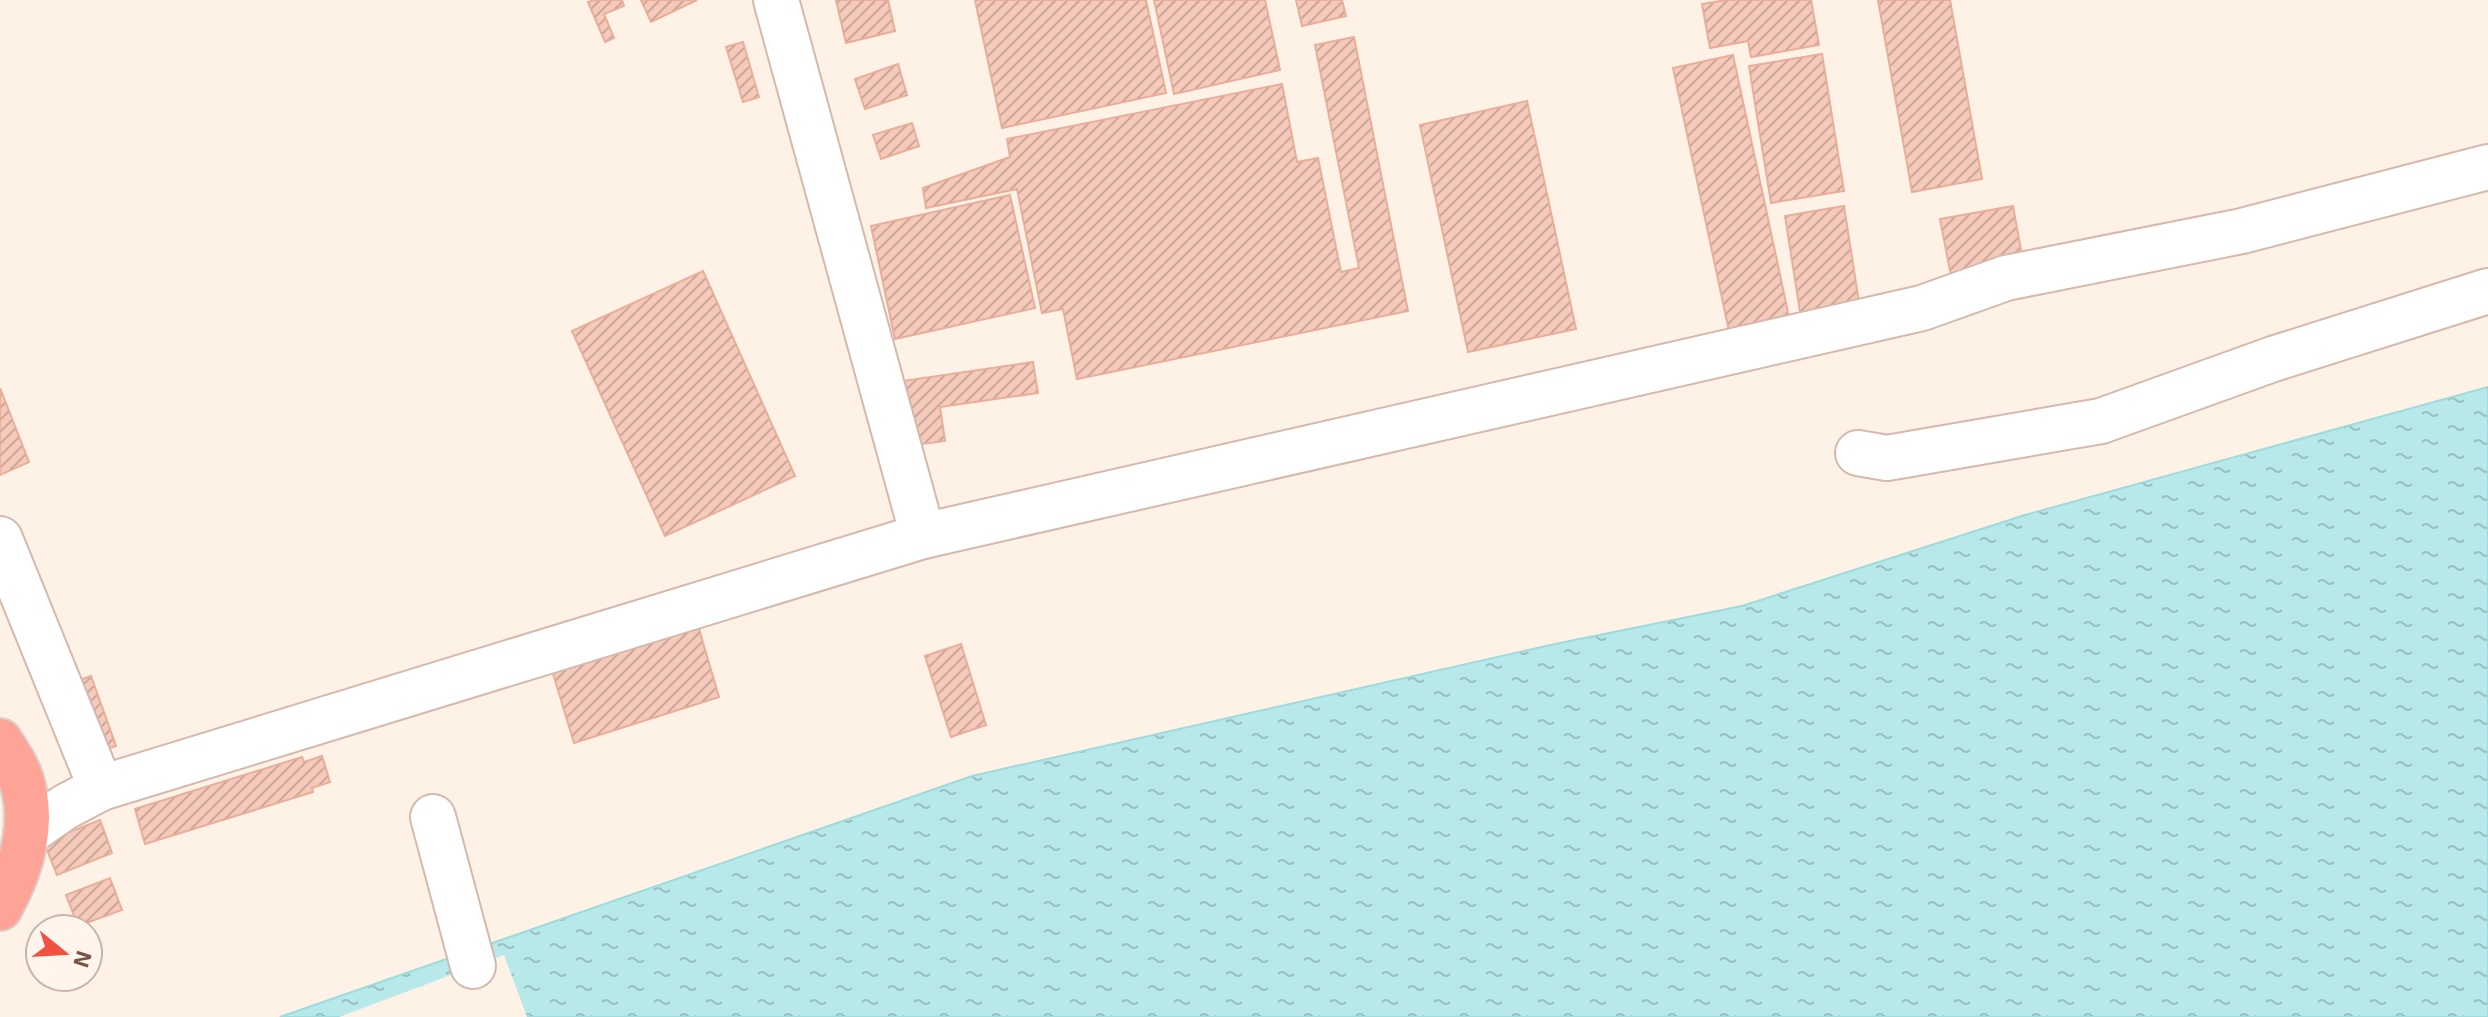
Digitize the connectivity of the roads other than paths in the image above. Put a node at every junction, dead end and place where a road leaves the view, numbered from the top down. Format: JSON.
{"nodes":[{"id":1,"x":776,"y":0,"type":"edge"},
{"id":2,"x":2488,"y":167,"type":"edge"},
{"id":3,"x":2488,"y":291,"type":"edge"},
{"id":4,"x":1858,"y":453,"type":"dead end"},
{"id":5,"x":923,"y":536,"type":"junction"},
{"id":6,"x":0,"y":539,"type":"edge"},
{"id":7,"x":0,"y":741,"type":"edge"},
{"id":8,"x":101,"y":788,"type":"junction"},
{"id":9,"x":433,"y":817,"type":"dead end"},
{"id":10,"x":26,"y":834,"type":"junction"},
{"id":11,"x":0,"y":908,"type":"edge"},
{"id":12,"x":473,"y":966,"type":"dead end"}],
"edges":[{"from":1,"to":5,"type":"street"},
{"from":2,"to":5,"type":"street"},
{"from":3,"to":4,"type":"street"},
{"from":5,"to":8,"type":"street"},
{"from":6,"to":8,"type":"street"},
{"from":7,"to":10,"type":"highway"},
{"from":8,"to":10,"type":"street"},
{"from":9,"to":12,"type":"street"},
{"from":10,"to":11,"type":"highway"}]}
